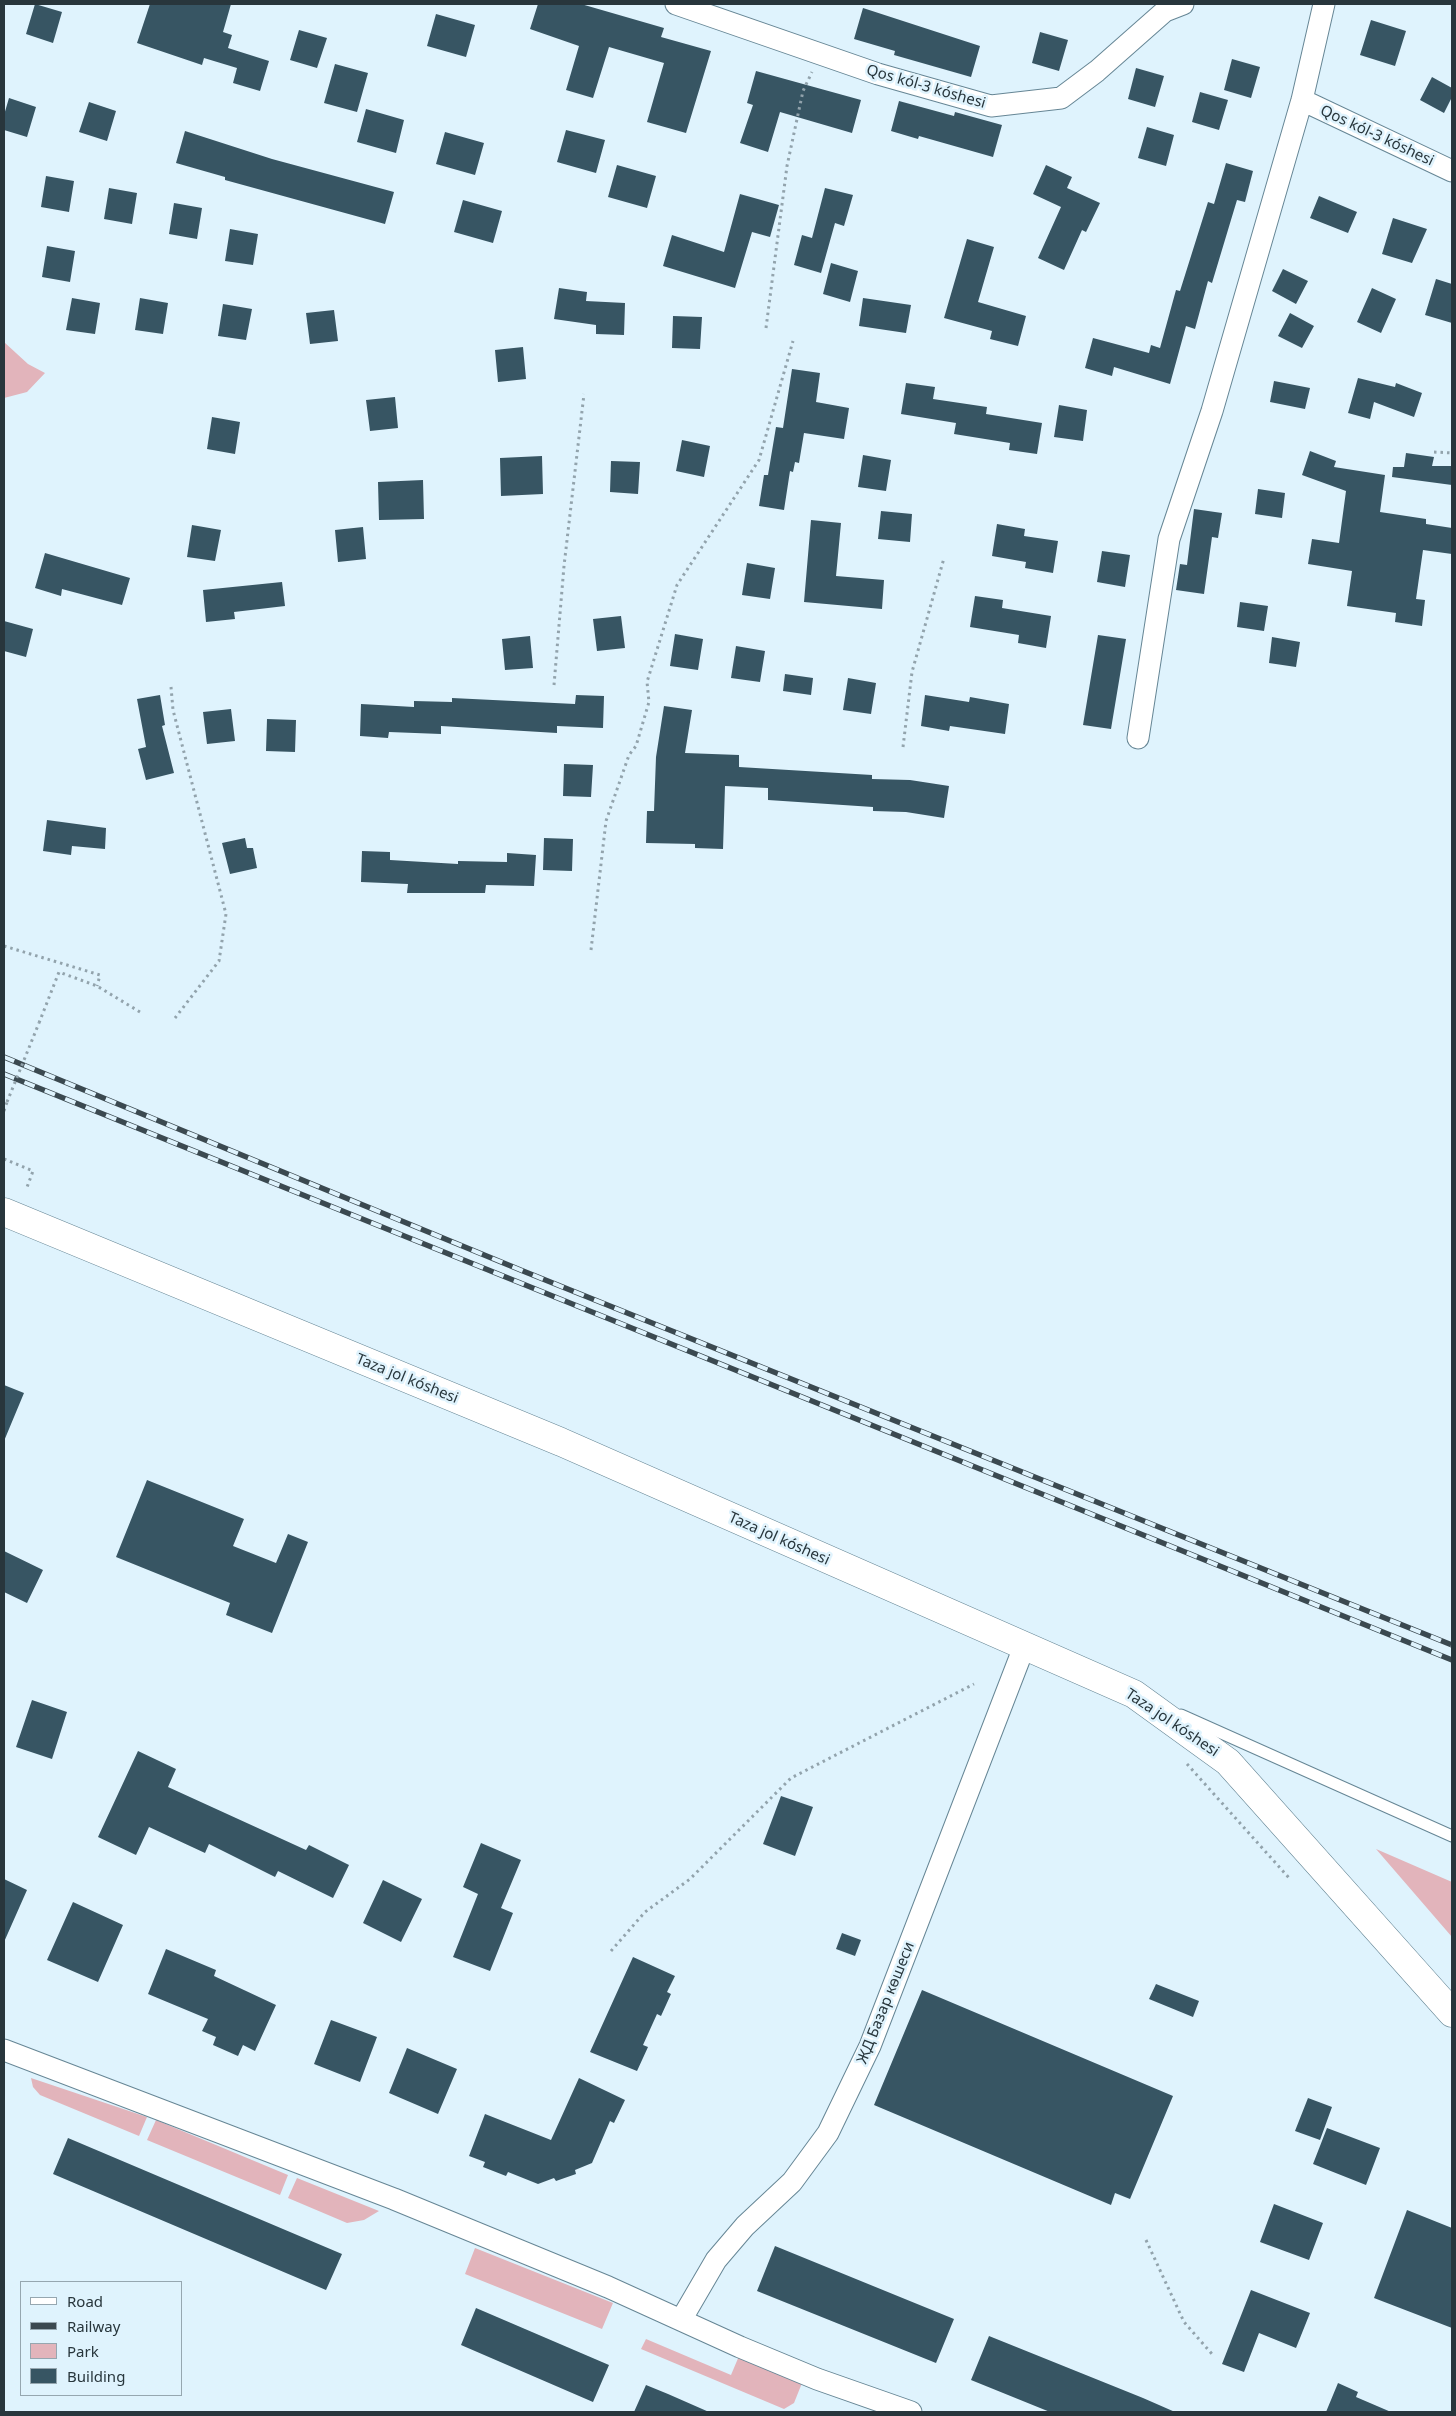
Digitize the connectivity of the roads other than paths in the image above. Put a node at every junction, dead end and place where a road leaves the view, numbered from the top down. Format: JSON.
{"nodes":[{"id":1,"x":676,"y":4,"type":"edge"},
{"id":2,"x":1182,"y":4,"type":"edge"},
{"id":3,"x":1324,"y":4,"type":"edge"},
{"id":4,"x":1302,"y":100,"type":"junction"},
{"id":5,"x":1452,"y":171,"type":"edge"},
{"id":6,"x":1138,"y":738,"type":"dead end"},
{"id":7,"x":4,"y":1212,"type":"edge"},
{"id":8,"x":1024,"y":1647,"type":"junction"},
{"id":9,"x":1134,"y":1694,"type":"junction"},
{"id":10,"x":1452,"y":1836,"type":"edge"},
{"id":11,"x":1452,"y":2013,"type":"edge"},
{"id":12,"x":4,"y":2050,"type":"edge"},
{"id":13,"x":681,"y":2320,"type":"junction"},
{"id":14,"x":911,"y":2412,"type":"edge"}],
"edges":[{"from":1,"to":2,"type":"street","name":"Qos kól-3 kóshesi"},
{"from":3,"to":4,"type":"street"},
{"from":4,"to":5,"type":"street","name":"Qos kól-3 kóshesi"},
{"from":4,"to":6,"type":"street"},
{"from":7,"to":8,"type":"main road","name":"Taza jol kóshesi"},
{"from":8,"to":9,"type":"main road","name":"Taza jol kóshesi"},
{"from":8,"to":13,"type":"street","name":"ЖД Базар көшеси"},
{"from":9,"to":10,"type":"lane"},
{"from":9,"to":11,"type":"main road","name":"Taza jol kóshesi"},
{"from":12,"to":13,"type":"street"},
{"from":13,"to":14,"type":"street"}]}
